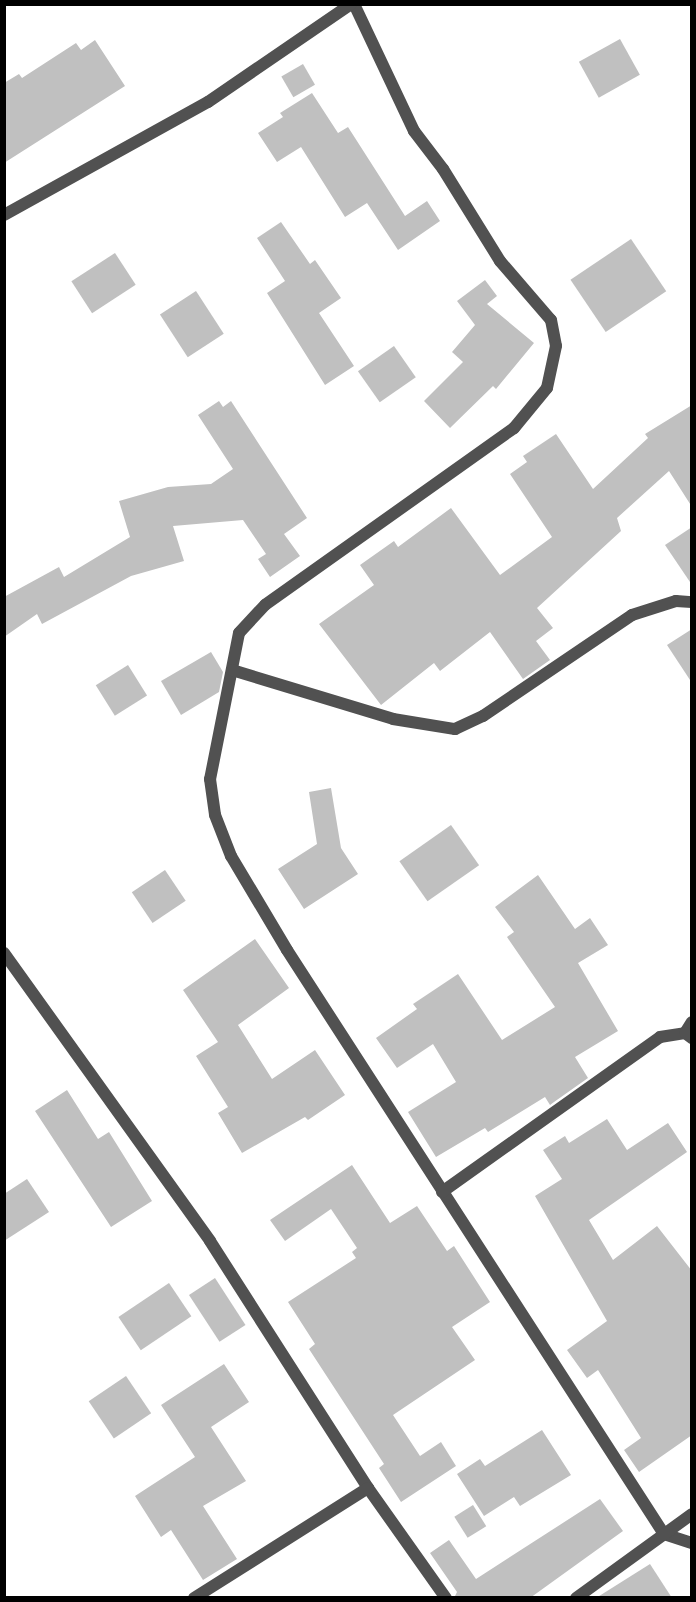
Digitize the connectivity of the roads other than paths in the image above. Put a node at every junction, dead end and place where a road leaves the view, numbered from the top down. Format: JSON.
{"nodes":[{"id":1,"x":353,"y":4,"type":"edge"},
{"id":2,"x":4,"y":215,"type":"edge"},
{"id":3,"x":692,"y":602,"type":"edge"},
{"id":4,"x":232,"y":670,"type":"junction"},
{"id":5,"x":4,"y":953,"type":"edge"},
{"id":6,"x":689,"y":1031,"type":"edge"},
{"id":7,"x":442,"y":1192,"type":"junction"},
{"id":8,"x":368,"y":1488,"type":"junction"},
{"id":9,"x":692,"y":1514,"type":"edge"},
{"id":10,"x":664,"y":1534,"type":"junction"},
{"id":11,"x":692,"y":1543,"type":"edge"},
{"id":12,"x":194,"y":1598,"type":"edge"},
{"id":13,"x":446,"y":1598,"type":"edge"},
{"id":14,"x":576,"y":1598,"type":"edge"}],
"edges":[{"from":1,"to":2,"type":"street"},
{"from":1,"to":4,"type":"street"},
{"from":3,"to":4,"type":"street"},
{"from":4,"to":7,"type":"street"},
{"from":5,"to":8,"type":"street"},
{"from":6,"to":7,"type":"street"},
{"from":7,"to":10,"type":"street"},
{"from":8,"to":12,"type":"street"},
{"from":8,"to":13,"type":"street"},
{"from":9,"to":10,"type":"street"},
{"from":10,"to":11,"type":"street"},
{"from":10,"to":14,"type":"street"}]}
